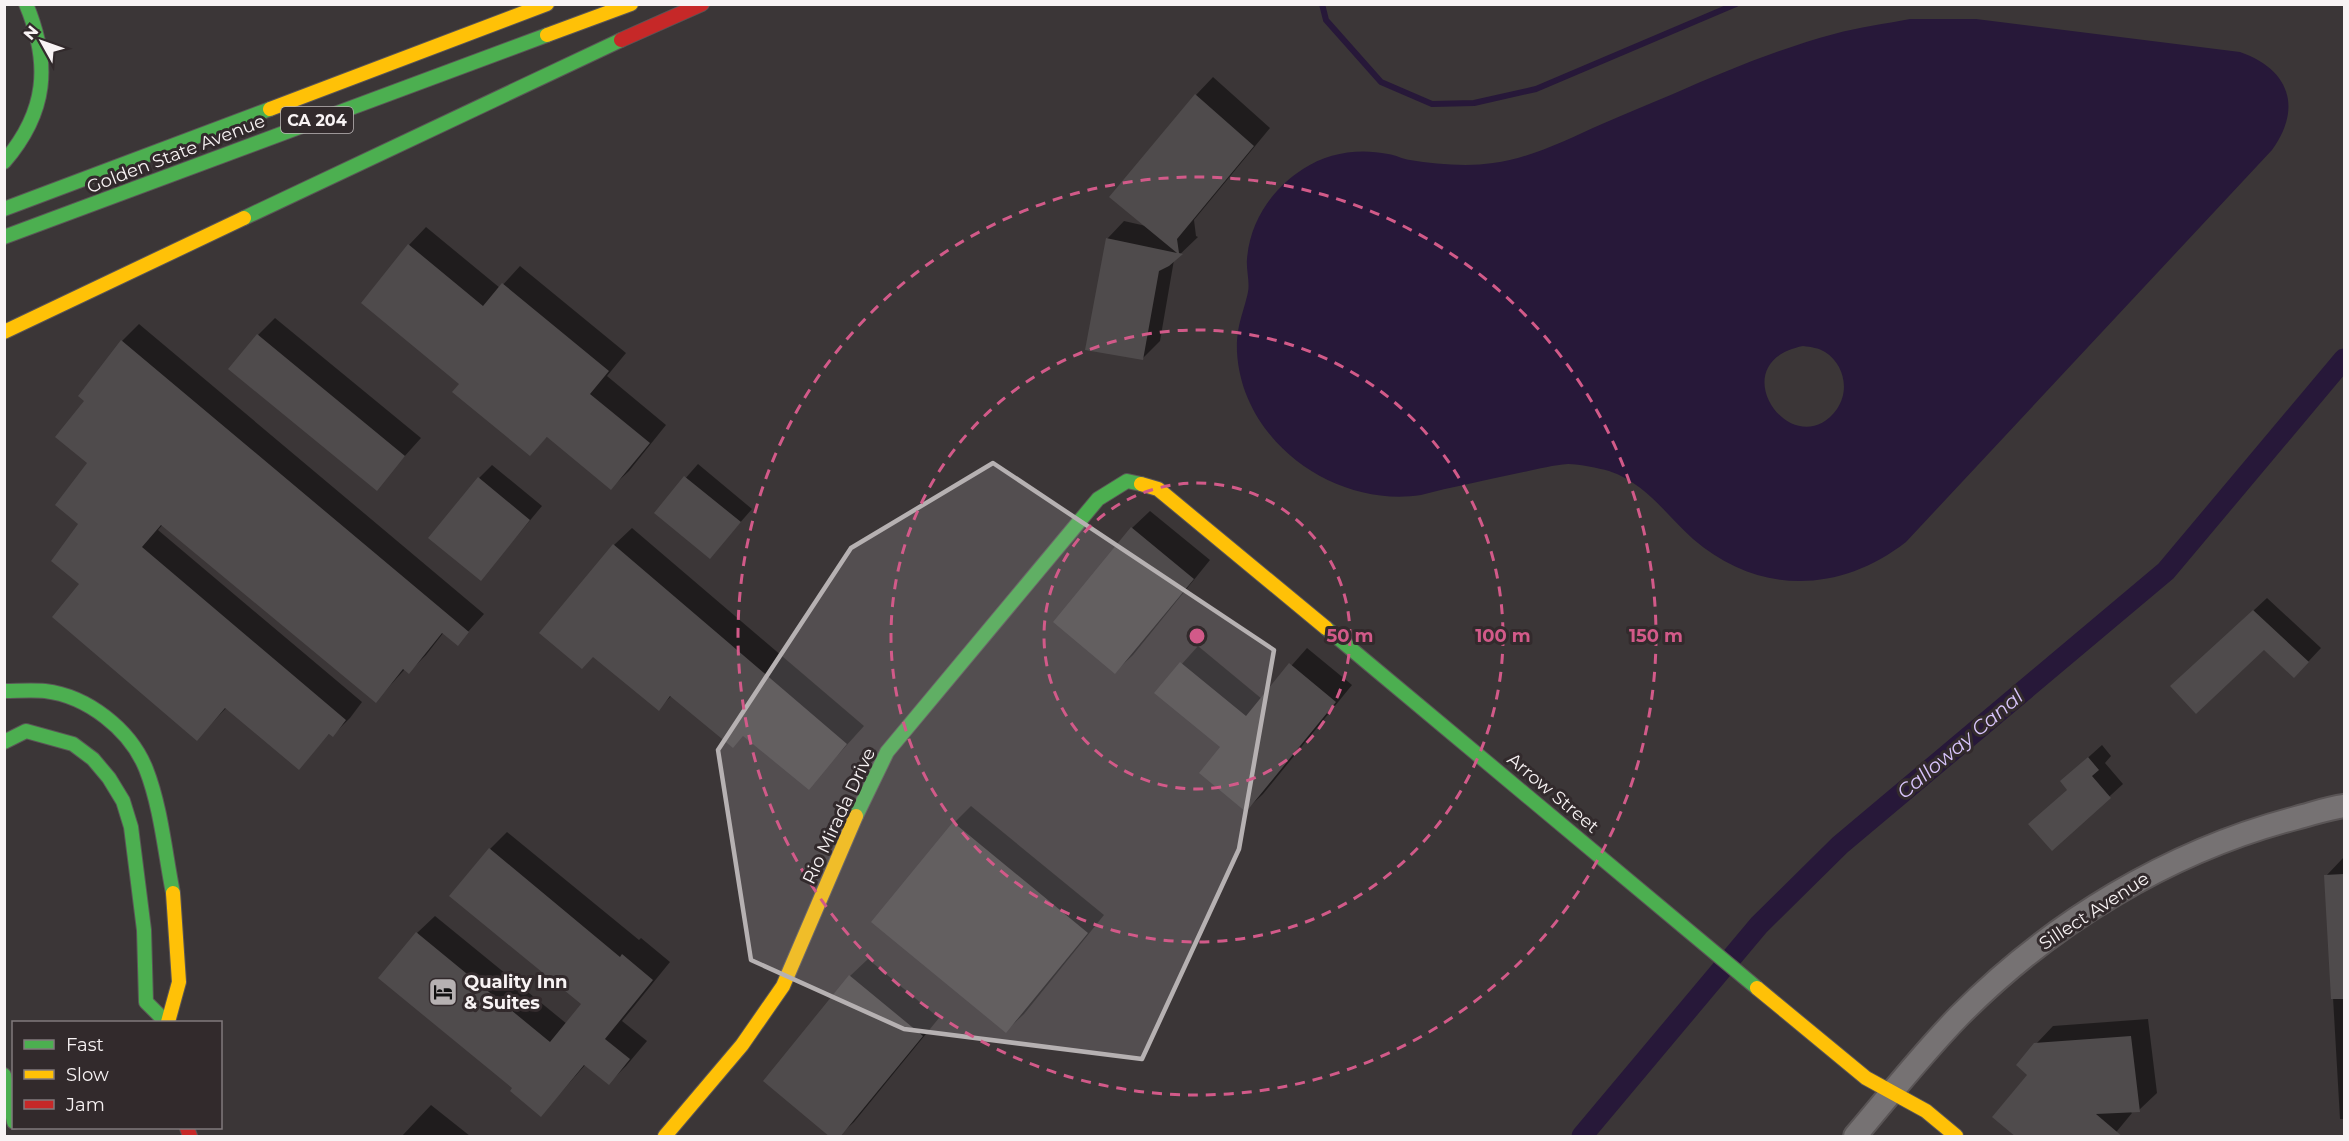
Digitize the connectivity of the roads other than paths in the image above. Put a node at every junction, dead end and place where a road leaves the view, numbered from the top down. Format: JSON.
{"nodes":[{"id":1,"x":26,"y":4,"type":"edge"},
{"id":2,"x":547,"y":4,"type":"edge"},
{"id":3,"x":631,"y":4,"type":"edge"},
{"id":4,"x":702,"y":4,"type":"edge"},
{"id":5,"x":4,"y":162,"type":"edge"},
{"id":6,"x":4,"y":209,"type":"edge"},
{"id":7,"x":4,"y":237,"type":"edge"},
{"id":8,"x":4,"y":332,"type":"edge"},
{"id":9,"x":1127,"y":481,"type":"joint"},
{"id":10,"x":4,"y":691,"type":"edge"},
{"id":11,"x":4,"y":742,"type":"edge"},
{"id":12,"x":2344,"y":806,"type":"edge"},
{"id":13,"x":165,"y":1021,"type":"edge"},
{"id":14,"x":168,"y":1021,"type":"edge"},
{"id":15,"x":4,"y":1075,"type":"edge"},
{"id":16,"x":1892,"y":1092,"type":"junction"},
{"id":17,"x":12,"y":1113,"type":"edge"},
{"id":18,"x":664,"y":1137,"type":"edge"},
{"id":19,"x":1855,"y":1137,"type":"edge"},
{"id":20,"x":1956,"y":1137,"type":"edge"}],
"edges":[{"from":1,"to":5,"type":"main road"},
{"from":2,"to":6,"type":"main road","name":"Golden State Avenue","number":"CA 204"},
{"from":3,"to":7,"type":"main road","name":"Golden State Avenue","number":"CA 204"},
{"from":4,"to":8,"type":"main road"},
{"from":9,"to":16,"type":"main road","name":"Arrow Street"},
{"from":9,"to":18,"type":"main road","name":"Rio Mirada Drive"},
{"from":10,"to":14,"type":"main road"},
{"from":11,"to":13,"type":"main road"},
{"from":12,"to":16,"type":"street","name":"Sillect Avenue"},
{"from":15,"to":17,"type":"main road"},
{"from":16,"to":19,"type":"street","name":"Sillect Avenue"},
{"from":16,"to":20,"type":"main road","name":"Arrow Street"}]}
